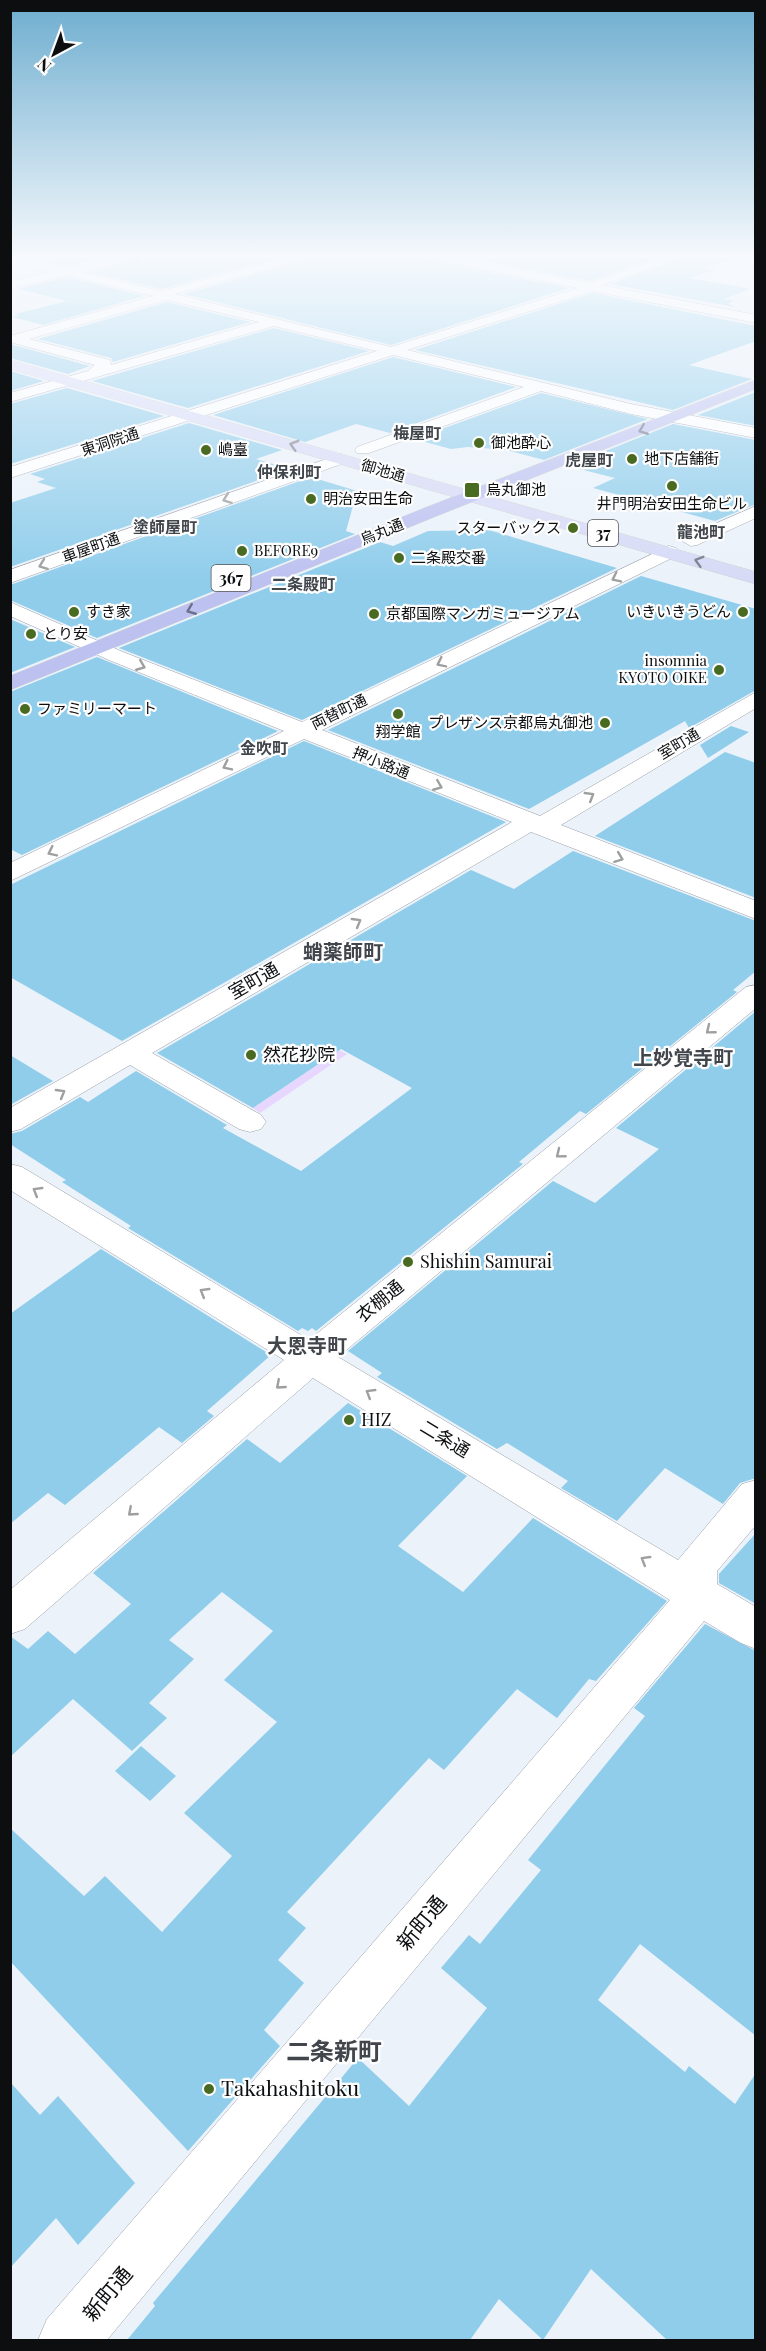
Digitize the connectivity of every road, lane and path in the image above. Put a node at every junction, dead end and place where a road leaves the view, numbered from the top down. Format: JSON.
{"nodes":[{"id":1,"x":10,"y":364,"type":"edge"},
{"id":2,"x":66,"y":364,"type":"edge"},
{"id":3,"x":88,"y":364,"type":"edge"},
{"id":4,"x":129,"y":364,"type":"edge"},
{"id":5,"x":348,"y":364,"type":"edge"},
{"id":6,"x":441,"y":364,"type":"edge"},
{"id":7,"x":756,"y":368,"type":"edge"},
{"id":8,"x":10,"y":372,"type":"edge"},
{"id":9,"x":93,"y":374,"type":"junction"},
{"id":10,"x":10,"y":378,"type":"edge"},
{"id":11,"x":69,"y":381,"type":"junction"},
{"id":12,"x":756,"y":384,"type":"edge"},
{"id":13,"x":539,"y":387,"type":"junction"},
{"id":14,"x":10,"y":398,"type":"edge"},
{"id":15,"x":214,"y":408,"type":"junction"},
{"id":16,"x":647,"y":411,"type":"junction"},
{"id":17,"x":190,"y":416,"type":"junction"},
{"id":18,"x":676,"y":417,"type":"junction"},
{"id":19,"x":756,"y":434,"type":"edge"},
{"id":20,"x":363,"y":450,"type":"junction"},
{"id":21,"x":341,"y":459,"type":"junction"},
{"id":22,"x":418,"y":465,"type":"dead end"},
{"id":23,"x":10,"y":473,"type":"edge"},
{"id":24,"x":499,"y":486,"type":"junction"},
{"id":25,"x":473,"y":488,"type":"junction"},
{"id":26,"x":451,"y":490,"type":"junction"},
{"id":27,"x":532,"y":495,"type":"dead end"},
{"id":28,"x":756,"y":511,"type":"edge"},
{"id":29,"x":623,"y":521,"type":"dead end"},
{"id":30,"x":691,"y":541,"type":"junction"},
{"id":31,"x":669,"y":552,"type":"junction"},
{"id":32,"x":756,"y":560,"type":"edge"},
{"id":33,"x":10,"y":577,"type":"edge"},
{"id":34,"x":756,"y":578,"type":"edge"},
{"id":35,"x":10,"y":608,"type":"edge"},
{"id":36,"x":86,"y":643,"type":"junction"},
{"id":37,"x":10,"y":666,"type":"edge"},
{"id":38,"x":10,"y":684,"type":"edge"},
{"id":39,"x":756,"y":698,"type":"edge"},
{"id":40,"x":300,"y":731,"type":"junction"},
{"id":41,"x":535,"y":825,"type":"junction"},
{"id":42,"x":10,"y":873,"type":"edge"},
{"id":43,"x":756,"y":911,"type":"edge"},
{"id":44,"x":756,"y":993,"type":"edge"},
{"id":45,"x":131,"y":1053,"type":"junction"},
{"id":46,"x":10,"y":1122,"type":"edge"},
{"id":47,"x":250,"y":1122,"type":"dead end"},
{"id":48,"x":10,"y":1175,"type":"edge"},
{"id":49,"x":312,"y":1358,"type":"junction"},
{"id":50,"x":756,"y":1496,"type":"edge"},
{"id":51,"x":695,"y":1591,"type":"junction"},
{"id":52,"x":10,"y":1616,"type":"edge"},
{"id":53,"x":756,"y":1630,"type":"edge"},
{"id":54,"x":68,"y":2340,"type":"edge"}],
"edges":[{"from":1,"to":11,"type":"main road","name":"御池通","number":"37"},
{"from":2,"to":9,"type":"main road","name":"御池通"},
{"from":3,"to":9,"type":"street"},
{"from":4,"to":9,"type":"street"},
{"from":5,"to":15,"type":"street","name":"東洞院通"},
{"from":6,"to":13,"type":"street"},
{"from":7,"to":16,"type":"highway","name":"烏丸通","number":"367"},
{"from":8,"to":11,"type":"street"},
{"from":9,"to":11,"type":"street"},
{"from":9,"to":15,"type":"main road","name":"御池通"},
{"from":10,"to":11,"type":"street"},
{"from":11,"to":14,"type":"street"},
{"from":11,"to":17,"type":"main road","name":"御池通","number":"37"},
{"from":12,"to":18,"type":"highway","name":"烏丸通","number":"367"},
{"from":13,"to":16,"type":"street"},
{"from":13,"to":20,"type":"street"},
{"from":15,"to":17,"type":"street","name":"東洞院通"},
{"from":15,"to":20,"type":"main road","name":"御池通"},
{"from":16,"to":18,"type":"street"},
{"from":16,"to":25,"type":"highway","name":"烏丸通","number":"367"},
{"from":21,"to":17,"type":"main road","name":"御池通","number":"37","one_way":true},
{"from":17,"to":23,"type":"street","name":"東洞院通"},
{"from":18,"to":19,"type":"street"},
{"from":18,"to":24,"type":"highway","name":"烏丸通","number":"367","one_way":true},
{"from":20,"to":22,"type":"main road","name":"御池通"},
{"from":21,"to":26,"type":"main road","name":"御池通","number":"37"},
{"from":21,"to":33,"type":"street","name":"車屋町通","one_way":true},
{"from":24,"to":25,"type":"highway","name":"烏丸通","number":"367"},
{"from":24,"to":27,"type":"main road"},
{"from":25,"to":26,"type":"main road","name":"御池通","number":"37"},
{"from":25,"to":31,"type":"main road","name":"御池通","number":"37"},
{"from":25,"to":36,"type":"highway","name":"烏丸通","number":"367","one_way":true},
{"from":26,"to":36,"type":"highway","name":"烏丸通","number":"367"},
{"from":28,"to":30,"type":"street"},
{"from":29,"to":30,"type":"main road","number":"37"},
{"from":30,"to":32,"type":"main road","number":"37"},
{"from":34,"to":31,"type":"main road","name":"御池通","number":"37","one_way":true},
{"from":31,"to":40,"type":"street","name":"両替町通","one_way":true},
{"from":35,"to":36,"type":"street","name":"押小路通"},
{"from":36,"to":37,"type":"highway","name":"烏丸通","number":"367"},
{"from":36,"to":38,"type":"highway","name":"烏丸通","number":"367"},
{"from":36,"to":40,"type":"street","name":"押小路通","one_way":true},
{"from":41,"to":39,"type":"street","name":"室町通","one_way":true},
{"from":40,"to":41,"type":"street","name":"押小路通","one_way":true},
{"from":40,"to":42,"type":"street","name":"両替町通","one_way":true},
{"from":41,"to":43,"type":"street","name":"押小路通","one_way":true},
{"from":45,"to":41,"type":"street","name":"室町通","one_way":true},
{"from":44,"to":49,"type":"street","name":"衣棚通","one_way":true},
{"from":46,"to":45,"type":"street","name":"室町通","one_way":true},
{"from":45,"to":47,"type":"street"},
{"from":49,"to":48,"type":"street","name":"二条通","one_way":true},
{"from":51,"to":49,"type":"street","name":"二条通","one_way":true},
{"from":49,"to":52,"type":"street","name":"衣棚通","one_way":true},
{"from":50,"to":51,"type":"street","name":"新町通"},
{"from":51,"to":53,"type":"street","name":"二条通"},
{"from":51,"to":54,"type":"street","name":"新町通"}]}
